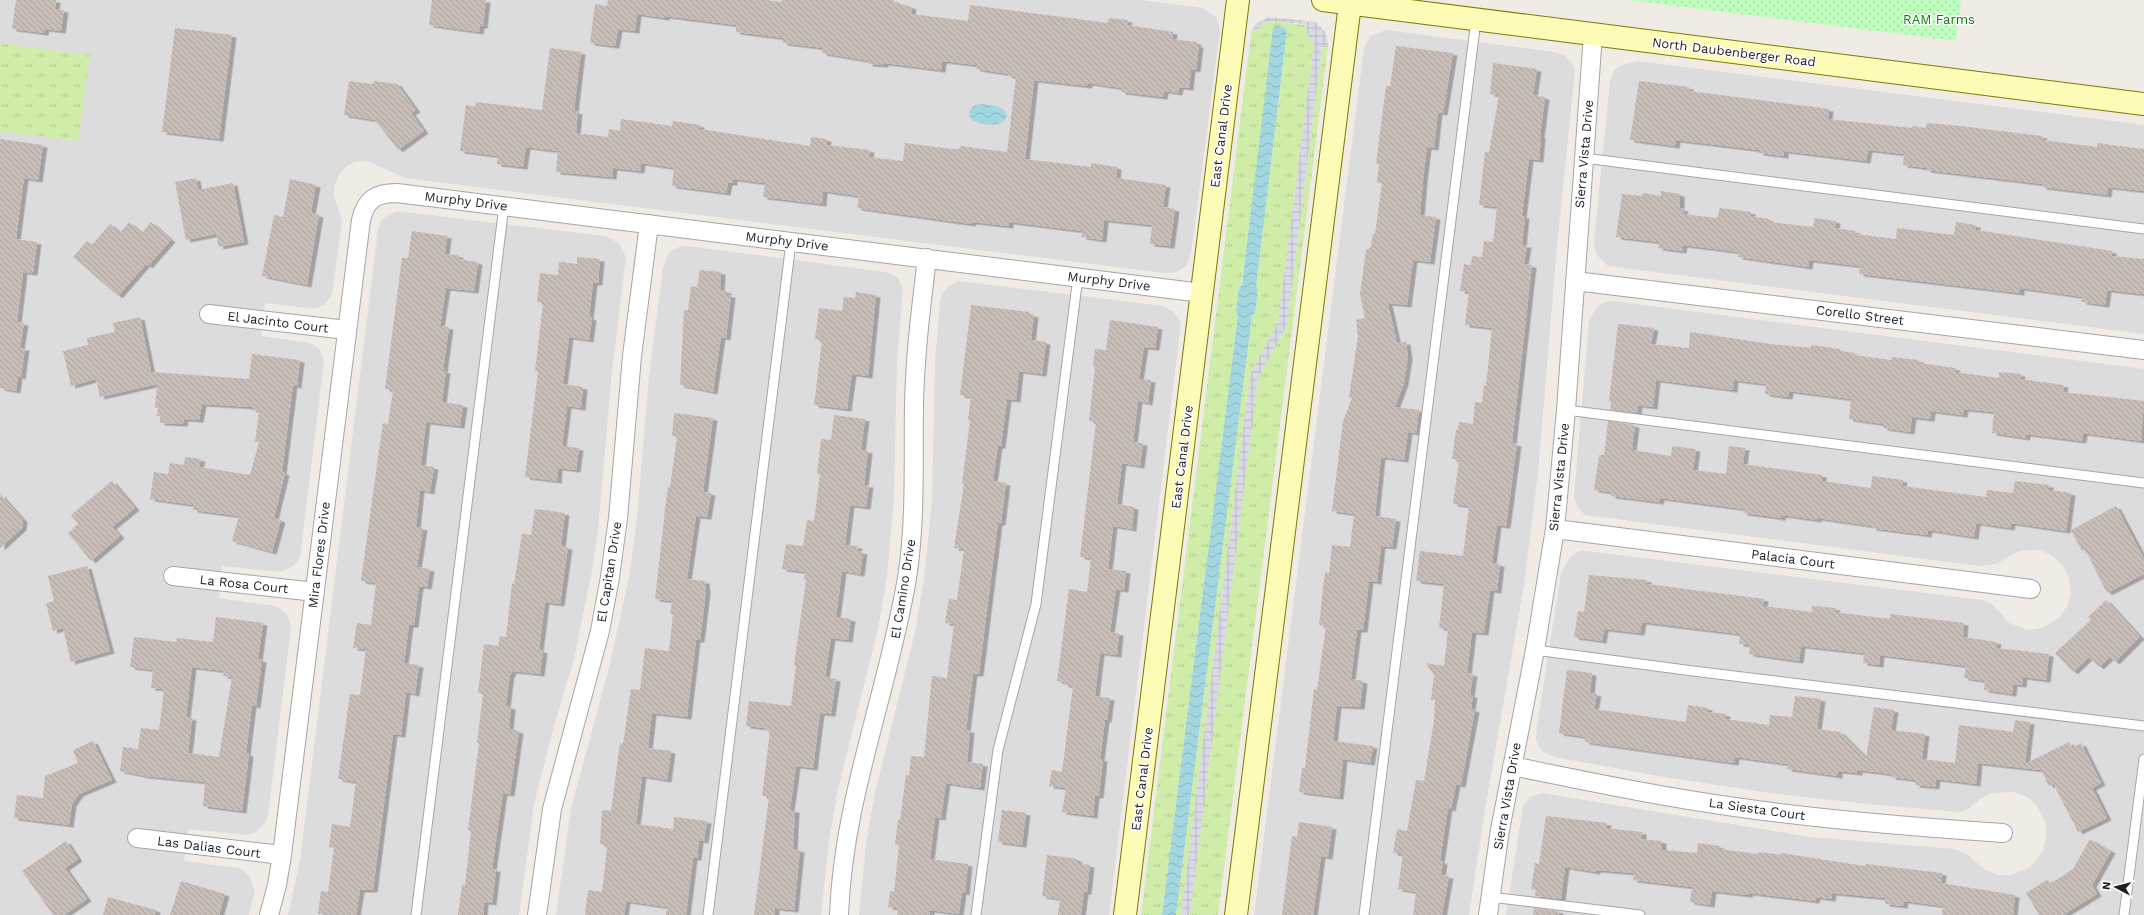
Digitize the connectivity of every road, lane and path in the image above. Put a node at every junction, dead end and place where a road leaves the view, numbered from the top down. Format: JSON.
{"nodes":[{"id":1,"x":1238,"y":0,"type":"edge"},
{"id":2,"x":1323,"y":0,"type":"edge"},
{"id":3,"x":1350,"y":4,"type":"junction"},
{"id":4,"x":1476,"y":20,"type":"junction"},
{"id":5,"x":1593,"y":34,"type":"junction"},
{"id":6,"x":2144,"y":104,"type":"edge"},
{"id":7,"x":1584,"y":158,"type":"junction"},
{"id":8,"x":373,"y":197,"type":"joint"},
{"id":9,"x":504,"y":206,"type":"junction"},
{"id":10,"x":649,"y":224,"type":"junction"},
{"id":11,"x":2144,"y":229,"type":"edge"},
{"id":12,"x":791,"y":242,"type":"junction"},
{"id":13,"x":927,"y":258,"type":"junction"},
{"id":14,"x":1078,"y":277,"type":"junction"},
{"id":15,"x":1575,"y":281,"type":"junction"},
{"id":16,"x":1202,"y":293,"type":"junction"},
{"id":17,"x":210,"y":314,"type":"dead end"},
{"id":18,"x":347,"y":330,"type":"junction"},
{"id":19,"x":2144,"y":350,"type":"edge"},
{"id":20,"x":1566,"y":410,"type":"junction"},
{"id":21,"x":2144,"y":483,"type":"edge"},
{"id":22,"x":1555,"y":529,"type":"junction"},
{"id":23,"x":173,"y":576,"type":"dead end"},
{"id":24,"x":2031,"y":589,"type":"dead end"},
{"id":25,"x":315,"y":592,"type":"junction"},
{"id":26,"x":1535,"y":650,"type":"junction"},
{"id":27,"x":2144,"y":726,"type":"edge"},
{"id":28,"x":2144,"y":759,"type":"edge"},
{"id":29,"x":1512,"y":766,"type":"junction"},
{"id":30,"x":2004,"y":833,"type":"dead end"},
{"id":31,"x":137,"y":838,"type":"dead end"},
{"id":32,"x":282,"y":855,"type":"junction"},
{"id":33,"x":1490,"y":897,"type":"junction"},
{"id":34,"x":269,"y":915,"type":"edge"},
{"id":35,"x":416,"y":915,"type":"edge"},
{"id":36,"x":537,"y":915,"type":"edge"},
{"id":37,"x":708,"y":915,"type":"edge"},
{"id":38,"x":839,"y":915,"type":"edge"},
{"id":39,"x":976,"y":915,"type":"edge"},
{"id":40,"x":1125,"y":915,"type":"edge"},
{"id":41,"x":1236,"y":915,"type":"edge"},
{"id":42,"x":1364,"y":915,"type":"edge"},
{"id":43,"x":1488,"y":915,"type":"edge"},
{"id":44,"x":1640,"y":915,"type":"edge"},
{"id":45,"x":2124,"y":915,"type":"edge"}],
"edges":[{"from":1,"to":16,"type":"main road","name":"East Canal Drive"},
{"from":2,"to":3,"type":"main road","name":"North Daubenberger Road"},
{"from":3,"to":4,"type":"main road","name":"North Daubenberger Road"},
{"from":3,"to":41,"type":"main road"},
{"from":4,"to":5,"type":"main road","name":"North Daubenberger Road"},
{"from":4,"to":42,"type":"lane"},
{"from":5,"to":6,"type":"main road","name":"North Daubenberger Road"},
{"from":5,"to":7,"type":"street","name":"Sierra Vista Drive"},
{"from":7,"to":11,"type":"lane"},
{"from":7,"to":15,"type":"street","name":"Sierra Vista Drive"},
{"from":8,"to":9,"type":"street","name":"Murphy Drive"},
{"from":8,"to":18,"type":"street","name":"Mira Flores Drive"},
{"from":9,"to":10,"type":"street","name":"Murphy Drive"},
{"from":9,"to":35,"type":"lane"},
{"from":10,"to":12,"type":"street","name":"Murphy Drive"},
{"from":10,"to":36,"type":"street","name":"El Capitan Drive"},
{"from":12,"to":13,"type":"street","name":"Murphy Drive"},
{"from":12,"to":37,"type":"lane"},
{"from":13,"to":14,"type":"street","name":"Murphy Drive"},
{"from":13,"to":38,"type":"street","name":"El Camino Drive"},
{"from":14,"to":16,"type":"street","name":"Murphy Drive"},
{"from":14,"to":39,"type":"lane"},
{"from":15,"to":19,"type":"street","name":"Corello Street"},
{"from":15,"to":20,"type":"street","name":"Sierra Vista Drive"},
{"from":16,"to":40,"type":"main road","name":"East Canal Drive"},
{"from":17,"to":18,"type":"street","name":"El Jacinto Court"},
{"from":18,"to":25,"type":"street","name":"Mira Flores Drive"},
{"from":20,"to":21,"type":"lane"},
{"from":20,"to":22,"type":"street","name":"Sierra Vista Drive"},
{"from":22,"to":24,"type":"street","name":"Palacia Court"},
{"from":22,"to":26,"type":"street","name":"Sierra Vista Drive"},
{"from":23,"to":25,"type":"street","name":"La Rosa Court"},
{"from":25,"to":32,"type":"street","name":"Mira Flores Drive"},
{"from":26,"to":27,"type":"lane"},
{"from":26,"to":29,"type":"street","name":"Sierra Vista Drive"},
{"from":28,"to":45,"type":"lane"},
{"from":29,"to":30,"type":"street","name":"La Siesta Court"},
{"from":29,"to":33,"type":"street","name":"Sierra Vista Drive"},
{"from":31,"to":32,"type":"street","name":"Las Dalias Court"},
{"from":32,"to":34,"type":"street","name":"Mira Flores Drive"},
{"from":33,"to":43,"type":"street","name":"Sierra Vista Drive"},
{"from":33,"to":44,"type":"lane"}]}
